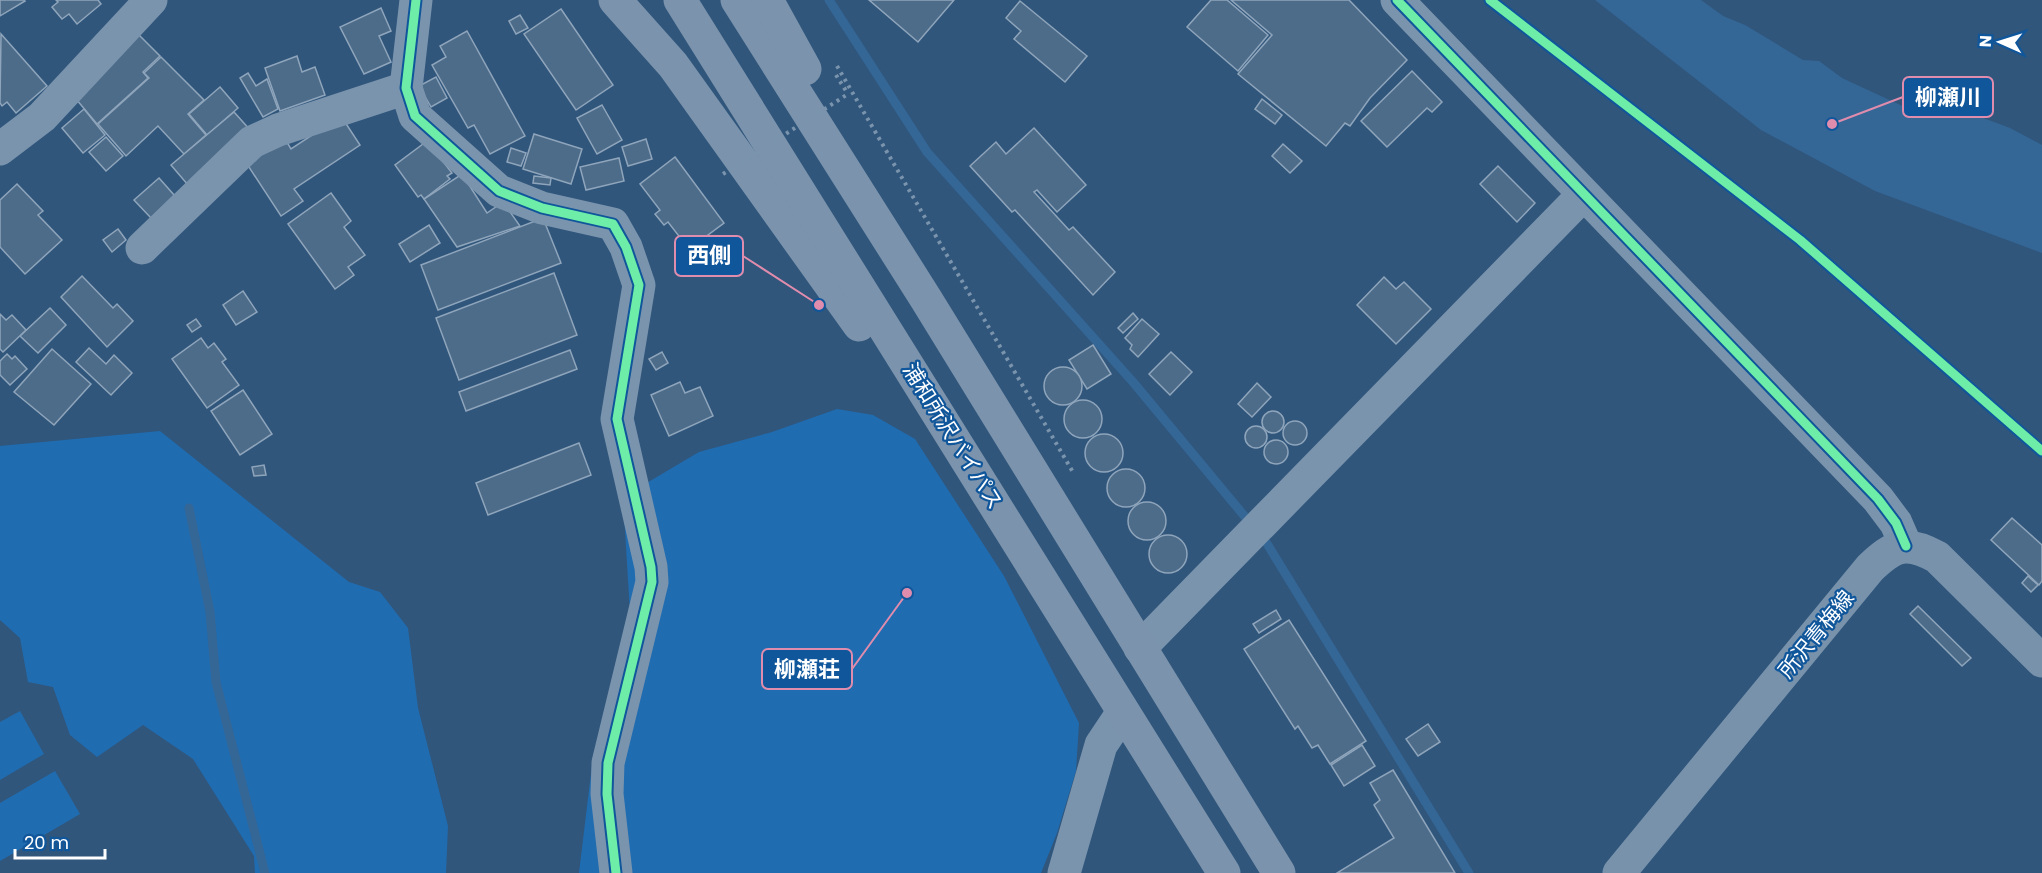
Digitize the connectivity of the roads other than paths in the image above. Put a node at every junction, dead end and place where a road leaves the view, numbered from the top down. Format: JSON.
{"nodes":[{"id":1,"x":151,"y":0,"type":"edge"},
{"id":2,"x":416,"y":0,"type":"edge"},
{"id":3,"x":615,"y":0,"type":"edge"},
{"id":4,"x":680,"y":0,"type":"edge"},
{"id":5,"x":737,"y":0,"type":"edge"},
{"id":6,"x":767,"y":0,"type":"edge"},
{"id":7,"x":1397,"y":0,"type":"edge"},
{"id":8,"x":406,"y":88,"type":"junction"},
{"id":9,"x":0,"y":149,"type":"edge"},
{"id":10,"x":1583,"y":195,"type":"junction"},
{"id":11,"x":142,"y":248,"type":"dead end"},
{"id":12,"x":926,"y":299,"type":"junction"},
{"id":13,"x":1001,"y":513,"type":"junction"},
{"id":14,"x":1906,"y":546,"type":"junction"},
{"id":15,"x":1140,"y":648,"type":"junction"},
{"id":16,"x":2042,"y":661,"type":"edge"},
{"id":17,"x":1123,"y":712,"type":"junction"},
{"id":18,"x":616,"y":873,"type":"edge"},
{"id":19,"x":1064,"y":873,"type":"edge"},
{"id":20,"x":1224,"y":873,"type":"edge"},
{"id":21,"x":1279,"y":873,"type":"edge"},
{"id":22,"x":1619,"y":873,"type":"edge"}],
"edges":[{"from":1,"to":9,"type":"street"},
{"from":2,"to":8,"type":"street"},
{"from":3,"to":13,"type":"highway"},
{"from":4,"to":13,"type":"highway","name":"浦和所沢バイパス"},
{"from":5,"to":12,"type":"highway"},
{"from":6,"to":12,"type":"highway"},
{"from":7,"to":10,"type":"street"},
{"from":8,"to":11,"type":"street"},
{"from":8,"to":18,"type":"street"},
{"from":10,"to":14,"type":"street"},
{"from":10,"to":15,"type":"street"},
{"from":12,"to":15,"type":"highway"},
{"from":13,"to":17,"type":"highway","name":"浦和所沢バイパス"},
{"from":14,"to":16,"type":"main road"},
{"from":14,"to":22,"type":"main road","name":"所沢青梅線"},
{"from":15,"to":21,"type":"highway"},
{"from":17,"to":19,"type":"street"},
{"from":17,"to":20,"type":"highway","name":"浦和所沢バイパス"}]}
